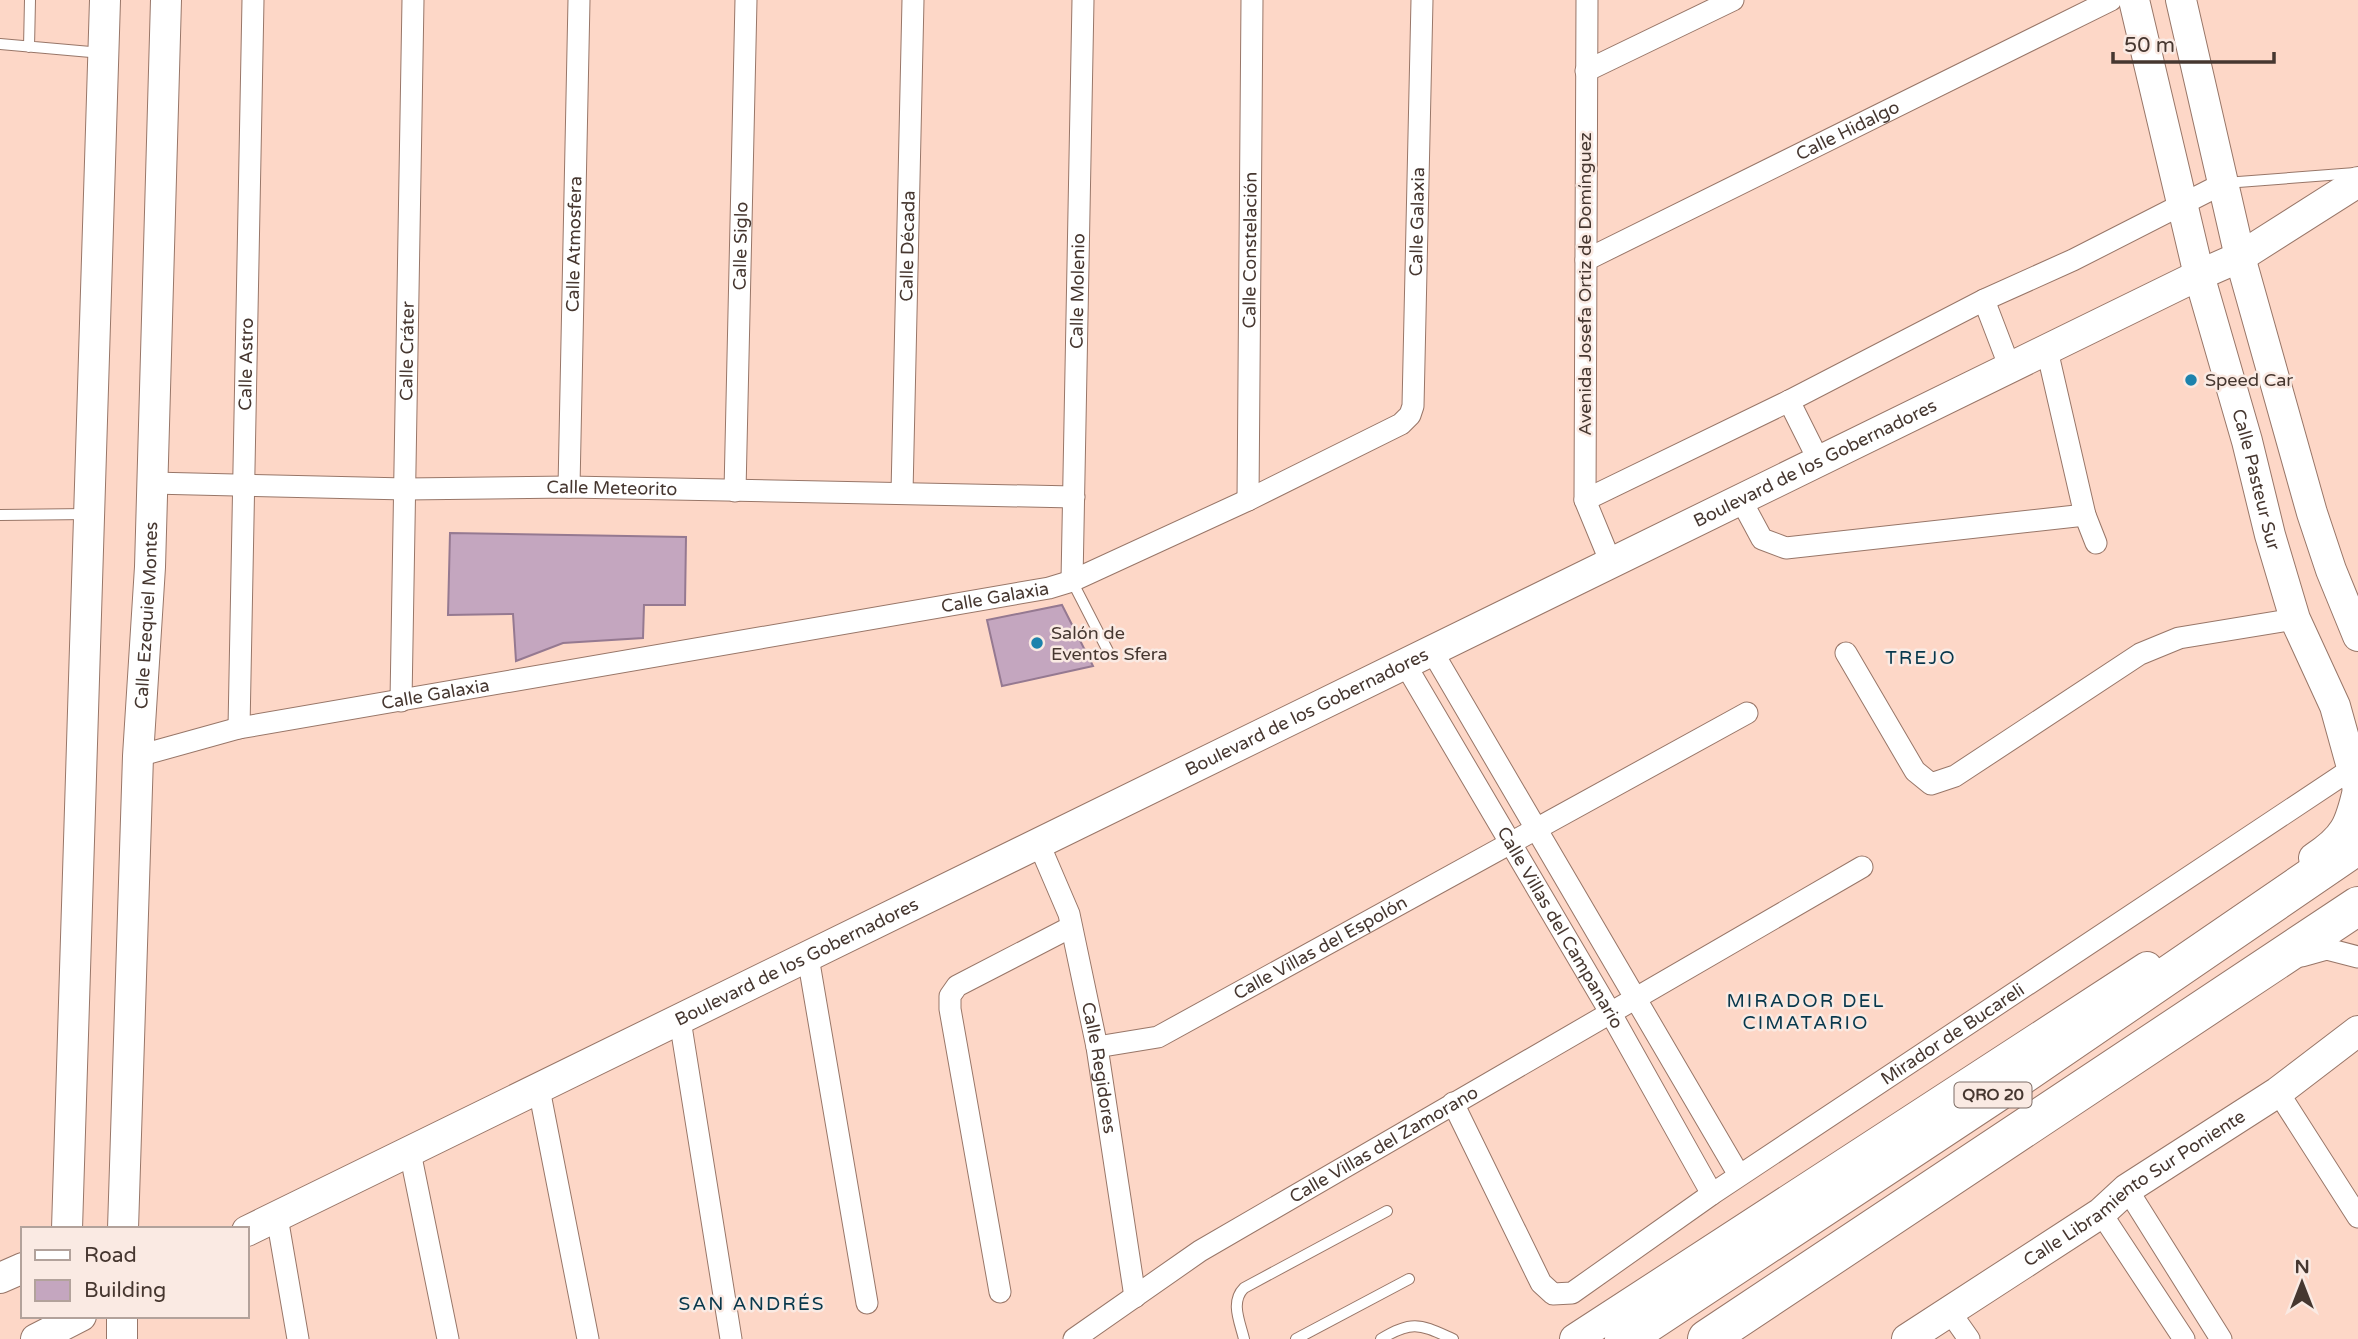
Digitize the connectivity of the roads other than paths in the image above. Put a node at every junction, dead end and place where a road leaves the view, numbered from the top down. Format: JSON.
{"nodes":[{"id":1,"x":30,"y":0,"type":"edge"},
{"id":2,"x":105,"y":0,"type":"edge"},
{"id":3,"x":166,"y":0,"type":"edge"},
{"id":4,"x":253,"y":0,"type":"edge"},
{"id":5,"x":413,"y":0,"type":"edge"},
{"id":6,"x":579,"y":0,"type":"edge"},
{"id":7,"x":746,"y":0,"type":"edge"},
{"id":8,"x":913,"y":0,"type":"edge"},
{"id":9,"x":1083,"y":0,"type":"edge"},
{"id":10,"x":1252,"y":0,"type":"edge"},
{"id":11,"x":1422,"y":0,"type":"edge"},
{"id":12,"x":1587,"y":0,"type":"edge"},
{"id":13,"x":1733,"y":0,"type":"edge"},
{"id":14,"x":2111,"y":0,"type":"edge"},
{"id":15,"x":2134,"y":0,"type":"edge"},
{"id":16,"x":2181,"y":0,"type":"edge"},
{"id":17,"x":0,"y":44,"type":"edge"},
{"id":18,"x":29,"y":47,"type":"junction"},
{"id":19,"x":102,"y":53,"type":"junction"},
{"id":20,"x":1586,"y":71,"type":"junction"},
{"id":21,"x":2358,"y":173,"type":"edge"},
{"id":22,"x":2358,"y":182,"type":"edge"},
{"id":23,"x":2224,"y":183,"type":"junction"},
{"id":24,"x":2183,"y":202,"type":"junction"},
{"id":25,"x":2240,"y":257,"type":"junction"},
{"id":26,"x":1586,"y":260,"type":"junction"},
{"id":27,"x":2199,"y":275,"type":"junction"},
{"id":28,"x":1984,"y":300,"type":"junction"},
{"id":29,"x":2047,"y":350,"type":"junction"},
{"id":30,"x":2010,"y":368,"type":"junction"},
{"id":31,"x":1789,"y":401,"type":"junction"},
{"id":32,"x":1819,"y":461,"type":"junction"},
{"id":33,"x":152,"y":483,"type":"junction"},
{"id":34,"x":243,"y":485,"type":"junction"},
{"id":35,"x":569,"y":487,"type":"junction"},
{"id":36,"x":406,"y":489,"type":"junction"},
{"id":37,"x":735,"y":491,"type":"junction"},
{"id":38,"x":902,"y":494,"type":"junction"},
{"id":39,"x":1074,"y":497,"type":"junction"},
{"id":40,"x":1248,"y":500,"type":"junction"},
{"id":41,"x":1585,"y":500,"type":"junction"},
{"id":42,"x":1741,"y":500,"type":"junction"},
{"id":43,"x":88,"y":513,"type":"junction"},
{"id":44,"x":0,"y":514,"type":"edge"},
{"id":45,"x":2085,"y":515,"type":"junction"},
{"id":46,"x":2096,"y":543,"type":"dead end"},
{"id":47,"x":1611,"y":563,"type":"junction"},
{"id":48,"x":1072,"y":581,"type":"junction"},
{"id":49,"x":2295,"y":619,"type":"junction"},
{"id":50,"x":2358,"y":636,"type":"edge"},
{"id":51,"x":1432,"y":651,"type":"junction"},
{"id":52,"x":1846,"y":653,"type":"dead end"},
{"id":53,"x":1110,"y":655,"type":"dead end"},
{"id":54,"x":1405,"y":664,"type":"junction"},
{"id":55,"x":401,"y":701,"type":"junction"},
{"id":56,"x":2346,"y":708,"type":"edge"},
{"id":57,"x":1747,"y":713,"type":"dead end"},
{"id":58,"x":239,"y":728,"type":"junction"},
{"id":59,"x":138,"y":756,"type":"junction"},
{"id":60,"x":2356,"y":782,"type":"edge"},
{"id":61,"x":1536,"y":829,"type":"junction"},
{"id":62,"x":1512,"y":842,"type":"junction"},
{"id":63,"x":1038,"y":844,"type":"junction"},
{"id":64,"x":2347,"y":844,"type":"edge"},
{"id":65,"x":1862,"y":867,"type":"dead end"},
{"id":66,"x":2358,"y":906,"type":"edge"},
{"id":67,"x":1071,"y":928,"type":"junction"},
{"id":68,"x":808,"y":957,"type":"junction"},
{"id":69,"x":2358,"y":957,"type":"edge"},
{"id":70,"x":2273,"y":963,"type":"junction"},
{"id":71,"x":1635,"y":997,"type":"junction"},
{"id":72,"x":1610,"y":1012,"type":"junction"},
{"id":73,"x":680,"y":1020,"type":"junction"},
{"id":74,"x":2358,"y":1031,"type":"edge"},
{"id":75,"x":1097,"y":1047,"type":"junction"},
{"id":76,"x":540,"y":1089,"type":"junction"},
{"id":77,"x":2277,"y":1092,"type":"junction"},
{"id":78,"x":1996,"y":1093,"type":"junction"},
{"id":79,"x":1453,"y":1103,"type":"junction"},
{"id":80,"x":410,"y":1152,"type":"junction"},
{"id":81,"x":1834,"y":1172,"type":"junction"},
{"id":82,"x":1739,"y":1175,"type":"junction"},
{"id":83,"x":2127,"y":1189,"type":"junction"},
{"id":84,"x":1712,"y":1194,"type":"junction"},
{"id":85,"x":1387,"y":1211,"type":"dead end"},
{"id":86,"x":2101,"y":1213,"type":"junction"},
{"id":87,"x":277,"y":1217,"type":"junction"},
{"id":88,"x":2358,"y":1217,"type":"edge"},
{"id":89,"x":67,"y":1227,"type":"edge"},
{"id":90,"x":123,"y":1227,"type":"edge"},
{"id":91,"x":248,"y":1231,"type":"edge"},
{"id":92,"x":21,"y":1269,"type":"edge"},
{"id":93,"x":0,"y":1278,"type":"edge"},
{"id":94,"x":1409,"y":1279,"type":"dead end"},
{"id":95,"x":1000,"y":1292,"type":"dead end"},
{"id":96,"x":1135,"y":1297,"type":"junction"},
{"id":97,"x":867,"y":1303,"type":"dead end"},
{"id":98,"x":1950,"y":1312,"type":"junction"},
{"id":99,"x":122,"y":1318,"type":"edge"},
{"id":100,"x":69,"y":1324,"type":"edge"},
{"id":101,"x":36,"y":1339,"type":"edge"},
{"id":102,"x":122,"y":1339,"type":"edge"},
{"id":103,"x":298,"y":1339,"type":"edge"},
{"id":104,"x":448,"y":1339,"type":"edge"},
{"id":105,"x":587,"y":1339,"type":"edge"},
{"id":106,"x":731,"y":1339,"type":"edge"},
{"id":107,"x":1074,"y":1339,"type":"edge"},
{"id":108,"x":1244,"y":1339,"type":"edge"},
{"id":109,"x":1296,"y":1339,"type":"edge"},
{"id":110,"x":1381,"y":1339,"type":"edge"},
{"id":111,"x":1453,"y":1339,"type":"edge"},
{"id":112,"x":1575,"y":1339,"type":"edge"},
{"id":113,"x":1624,"y":1339,"type":"edge"},
{"id":114,"x":1707,"y":1339,"type":"edge"},
{"id":115,"x":1907,"y":1339,"type":"edge"},
{"id":116,"x":1969,"y":1339,"type":"edge"},
{"id":117,"x":2184,"y":1339,"type":"edge"},
{"id":118,"x":2221,"y":1339,"type":"edge"}],
"edges":[{"from":1,"to":18,"type":"lane"},
{"from":2,"to":19,"type":"main road"},
{"from":3,"to":33,"type":"main road","name":"Calle Ezequiel Montes"},
{"from":4,"to":34,"type":"street","name":"Calle Astro"},
{"from":5,"to":36,"type":"street","name":"Calle Cráter"},
{"from":6,"to":35,"type":"street","name":"Calle Atmosfera"},
{"from":7,"to":37,"type":"street","name":"Calle Siglo"},
{"from":8,"to":38,"type":"street","name":"Calle Década"},
{"from":9,"to":39,"type":"street","name":"Calle Molenio"},
{"from":10,"to":40,"type":"street","name":"Calle Constelación"},
{"from":11,"to":40,"type":"street","name":"Calle Galaxia"},
{"from":12,"to":20,"type":"street","name":"Avenida Josefa Ortiz de Domínguez"},
{"from":13,"to":20,"type":"street"},
{"from":14,"to":26,"type":"street","name":"Calle Hidalgo"},
{"from":15,"to":24,"type":"main road","name":"Calle Pasteur Sur"},
{"from":16,"to":23,"type":"main road"},
{"from":17,"to":18,"type":"lane"},
{"from":18,"to":19,"type":"lane"},
{"from":19,"to":43,"type":"main road"},
{"from":20,"to":26,"type":"street","name":"Avenida Josefa Ortiz de Domínguez"},
{"from":21,"to":23,"type":"lane"},
{"from":22,"to":25,"type":"main road","name":"Boulevard de los Gobernadores"},
{"from":23,"to":24,"type":"street"},
{"from":23,"to":25,"type":"main road"},
{"from":24,"to":27,"type":"main road","name":"Calle Pasteur Sur"},
{"from":24,"to":28,"type":"street"},
{"from":25,"to":27,"type":"main road","name":"Boulevard de los Gobernadores"},
{"from":25,"to":50,"type":"main road"},
{"from":26,"to":41,"type":"street","name":"Avenida Josefa Ortiz de Domínguez"},
{"from":27,"to":29,"type":"main road","name":"Boulevard de los Gobernadores"},
{"from":27,"to":49,"type":"main road","name":"Calle Pasteur Sur"},
{"from":28,"to":30,"type":"street"},
{"from":28,"to":31,"type":"street"},
{"from":29,"to":30,"type":"main road","name":"Boulevard de los Gobernadores"},
{"from":29,"to":45,"type":"street"},
{"from":30,"to":32,"type":"main road","name":"Boulevard de los Gobernadores"},
{"from":31,"to":32,"type":"street"},
{"from":31,"to":41,"type":"street"},
{"from":32,"to":42,"type":"main road","name":"Boulevard de los Gobernadores"},
{"from":33,"to":34,"type":"street","name":"Calle Meteorito"},
{"from":33,"to":59,"type":"main road","name":"Calle Ezequiel Montes"},
{"from":34,"to":36,"type":"street","name":"Calle Meteorito"},
{"from":34,"to":58,"type":"street","name":"Calle Astro"},
{"from":35,"to":36,"type":"street","name":"Calle Meteorito"},
{"from":35,"to":37,"type":"street","name":"Calle Meteorito"},
{"from":36,"to":55,"type":"street","name":"Calle Cráter"},
{"from":37,"to":38,"type":"street","name":"Calle Meteorito"},
{"from":38,"to":39,"type":"street","name":"Calle Meteorito"},
{"from":39,"to":48,"type":"street","name":"Calle Molenio"},
{"from":40,"to":48,"type":"street","name":"Calle Galaxia"},
{"from":41,"to":47,"type":"street","name":"Avenida Josefa Ortiz de Domínguez"},
{"from":42,"to":45,"type":"street"},
{"from":42,"to":47,"type":"main road","name":"Boulevard de los Gobernadores"},
{"from":43,"to":44,"type":"lane"},
{"from":43,"to":89,"type":"main road"},
{"from":45,"to":46,"type":"street"},
{"from":47,"to":51,"type":"main road","name":"Boulevard de los Gobernadores"},
{"from":48,"to":53,"type":"lane"},
{"from":48,"to":55,"type":"street","name":"Calle Galaxia"},
{"from":49,"to":52,"type":"street"},
{"from":49,"to":56,"type":"main road","name":"Calle Pasteur Sur"},
{"from":51,"to":54,"type":"main road","name":"Boulevard de los Gobernadores"},
{"from":51,"to":61,"type":"street","name":"Calle Villas del Campanario"},
{"from":54,"to":62,"type":"street","name":"Calle Villas del Campanario"},
{"from":54,"to":63,"type":"main road","name":"Boulevard de los Gobernadores"},
{"from":55,"to":58,"type":"street","name":"Calle Galaxia"},
{"from":56,"to":60,"type":"main road","name":"Calle Pasteur Sur"},
{"from":57,"to":61,"type":"street","name":"Calle Villas del Espolón"},
{"from":58,"to":59,"type":"street","name":"Calle Galaxia"},
{"from":59,"to":90,"type":"main road","name":"Calle Ezequiel Montes"},
{"from":60,"to":64,"type":"main road"},
{"from":60,"to":82,"type":"street","name":"Mirador de Bucareli"},
{"from":61,"to":62,"type":"street","name":"Calle Villas del Espolón"},
{"from":61,"to":71,"type":"street","name":"Calle Villas del Campanario"},
{"from":62,"to":72,"type":"street","name":"Calle Villas del Campanario"},
{"from":62,"to":75,"type":"street","name":"Calle Villas del Espolón"},
{"from":63,"to":67,"type":"street","name":"Calle Regidores"},
{"from":63,"to":68,"type":"main road","name":"Boulevard de los Gobernadores"},
{"from":64,"to":78,"type":"highway","number":"QRO 20"},
{"from":64,"to":81,"type":"main road"},
{"from":65,"to":71,"type":"street","name":"Calle Villas del Zamorano"},
{"from":66,"to":70,"type":"highway","number":"QRO 20"},
{"from":67,"to":75,"type":"street","name":"Calle Regidores"},
{"from":67,"to":95,"type":"street"},
{"from":68,"to":73,"type":"main road","name":"Boulevard de los Gobernadores"},
{"from":68,"to":97,"type":"street"},
{"from":69,"to":70,"type":"street"},
{"from":70,"to":114,"type":"highway","number":"QRO 20"},
{"from":71,"to":72,"type":"street","name":"Calle Villas del Zamorano"},
{"from":71,"to":82,"type":"street","name":"Calle Villas del Campanario"},
{"from":72,"to":79,"type":"street","name":"Calle Villas del Zamorano"},
{"from":72,"to":84,"type":"street","name":"Calle Villas del Campanario"},
{"from":73,"to":76,"type":"main road","name":"Boulevard de los Gobernadores"},
{"from":73,"to":106,"type":"street"},
{"from":74,"to":77,"type":"main road","name":"Calle Libramiento Sur Poniente"},
{"from":75,"to":96,"type":"street","name":"Calle Regidores"},
{"from":76,"to":80,"type":"main road","name":"Boulevard de los Gobernadores"},
{"from":76,"to":105,"type":"street"},
{"from":77,"to":83,"type":"main road","name":"Calle Libramiento Sur Poniente"},
{"from":77,"to":88,"type":"street"},
{"from":78,"to":81,"type":"highway"},
{"from":78,"to":113,"type":"highway","number":"QRO 20"},
{"from":79,"to":84,"type":"street","name":"Mirador de Bucareli"},
{"from":79,"to":96,"type":"street","name":"Calle Villas del Zamorano"},
{"from":80,"to":87,"type":"main road","name":"Boulevard de los Gobernadores"},
{"from":80,"to":104,"type":"street"},
{"from":81,"to":112,"type":"main road"},
{"from":82,"to":84,"type":"street","name":"Mirador de Bucareli"},
{"from":83,"to":86,"type":"main road","name":"Calle Libramiento Sur Poniente"},
{"from":83,"to":118,"type":"street"},
{"from":85,"to":108,"type":"lane"},
{"from":86,"to":98,"type":"main road","name":"Calle Libramiento Sur Poniente"},
{"from":86,"to":117,"type":"street"},
{"from":87,"to":91,"type":"main road","name":"Boulevard de los Gobernadores"},
{"from":87,"to":103,"type":"street"},
{"from":92,"to":93,"type":"main road"},
{"from":94,"to":109,"type":"lane"},
{"from":96,"to":107,"type":"street","name":"Calle Villas del Zamorano"},
{"from":98,"to":115,"type":"main road","name":"Calle Libramiento Sur Poniente"},
{"from":98,"to":116,"type":"street"},
{"from":99,"to":102,"type":"main road"},
{"from":100,"to":101,"type":"main road"},
{"from":110,"to":111,"type":"lane"}]}
